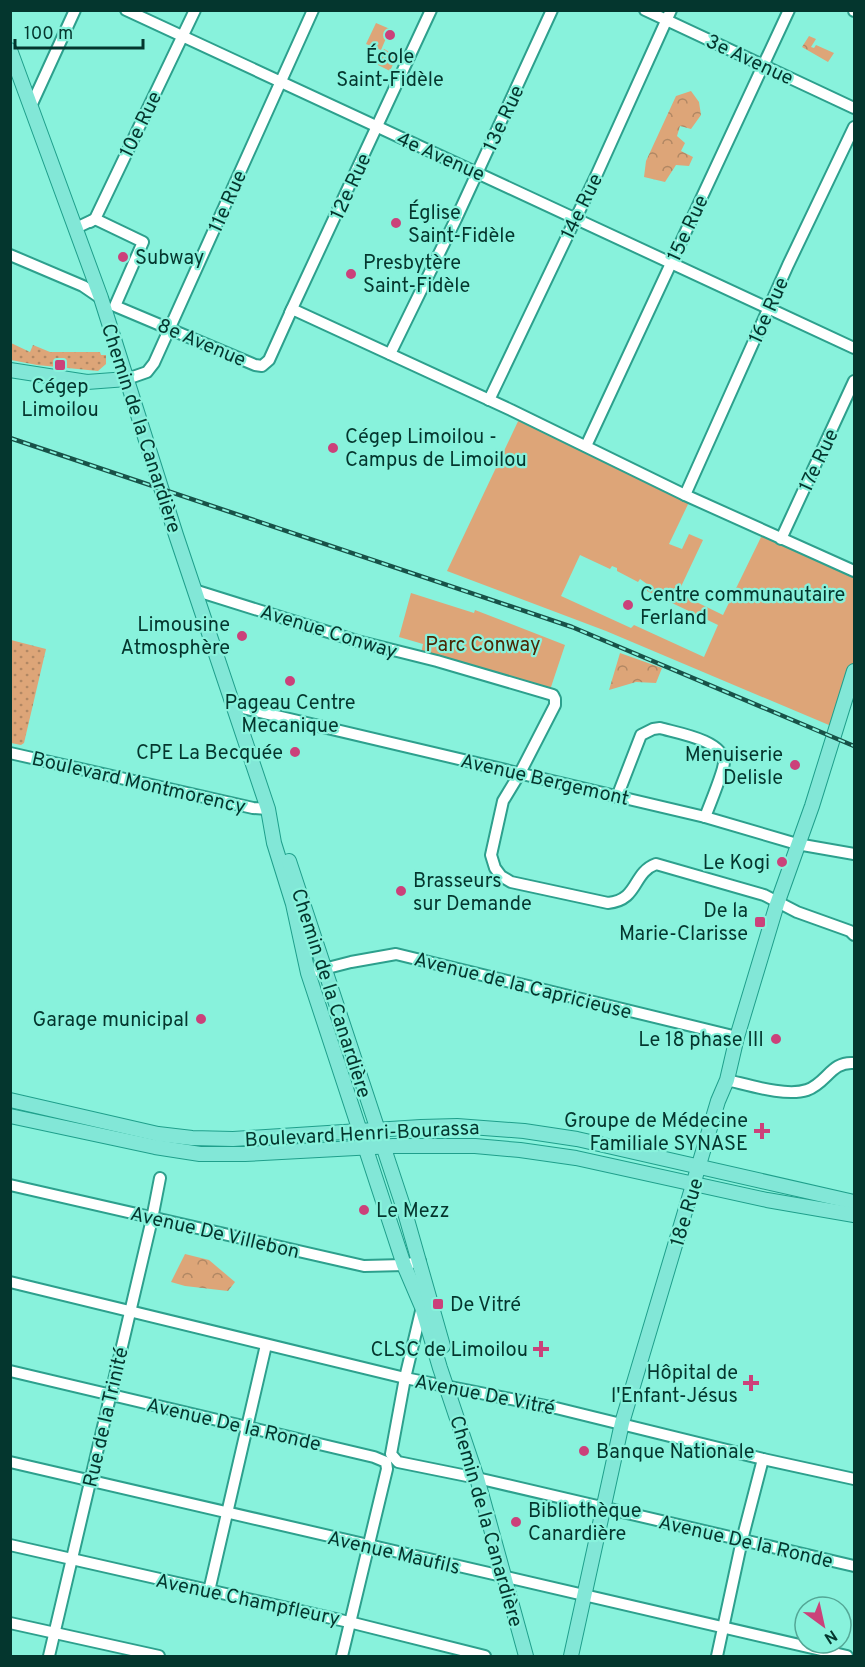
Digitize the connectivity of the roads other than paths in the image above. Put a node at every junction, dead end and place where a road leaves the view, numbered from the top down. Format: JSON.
{"nodes":[{"id":1,"x":75,"y":10,"type":"edge"},
{"id":2,"x":126,"y":10,"type":"edge"},
{"id":3,"x":195,"y":10,"type":"edge"},
{"id":4,"x":313,"y":10,"type":"edge"},
{"id":5,"x":431,"y":10,"type":"edge"},
{"id":6,"x":552,"y":10,"type":"edge"},
{"id":7,"x":645,"y":10,"type":"edge"},
{"id":8,"x":789,"y":10,"type":"edge"},
{"id":9,"x":669,"y":15,"type":"edge"},
{"id":10,"x":183,"y":37,"type":"junction"},
{"id":11,"x":10,"y":50,"type":"edge"},
{"id":12,"x":764,"y":66,"type":"junction"},
{"id":13,"x":281,"y":81,"type":"junction"},
{"id":14,"x":31,"y":106,"type":"junction"},
{"id":15,"x":855,"y":108,"type":"edge"},
{"id":16,"x":378,"y":127,"type":"junction"},
{"id":17,"x":855,"y":127,"type":"edge"},
{"id":18,"x":477,"y":172,"type":"junction"},
{"id":19,"x":575,"y":218,"type":"junction"},
{"id":20,"x":95,"y":219,"type":"junction"},
{"id":21,"x":76,"y":228,"type":"junction"},
{"id":22,"x":10,"y":255,"type":"edge"},
{"id":23,"x":672,"y":262,"type":"junction"},
{"id":24,"x":101,"y":298,"type":"junction"},
{"id":25,"x":115,"y":306,"type":"junction"},
{"id":26,"x":769,"y":308,"type":"junction"},
{"id":27,"x":292,"y":309,"type":"junction"},
{"id":28,"x":170,"y":328,"type":"junction"},
{"id":29,"x":855,"y":348,"type":"edge"},
{"id":30,"x":390,"y":354,"type":"junction"},
{"id":31,"x":10,"y":370,"type":"edge"},
{"id":32,"x":127,"y":379,"type":"junction"},
{"id":33,"x":855,"y":381,"type":"edge"},
{"id":34,"x":489,"y":400,"type":"junction"},
{"id":35,"x":586,"y":446,"type":"junction"},
{"id":36,"x":685,"y":495,"type":"junction"},
{"id":37,"x":781,"y":539,"type":"junction"},
{"id":38,"x":855,"y":571,"type":"edge"},
{"id":39,"x":194,"y":590,"type":"junction"},
{"id":40,"x":855,"y":670,"type":"edge"},
{"id":41,"x":234,"y":706,"type":"junction"},
{"id":42,"x":10,"y":753,"type":"edge"},
{"id":43,"x":520,"y":773,"type":"junction"},
{"id":44,"x":617,"y":796,"type":"junction"},
{"id":45,"x":267,"y":809,"type":"junction"},
{"id":46,"x":705,"y":817,"type":"junction"},
{"id":47,"x":797,"y":844,"type":"junction"},
{"id":48,"x":855,"y":854,"type":"edge"},
{"id":49,"x":777,"y":904,"type":"junction"},
{"id":50,"x":855,"y":935,"type":"edge"},
{"id":51,"x":324,"y":968,"type":"junction"},
{"id":52,"x":308,"y":973,"type":"junction"},
{"id":53,"x":738,"y":1037,"type":"junction"},
{"id":54,"x":855,"y":1063,"type":"edge"},
{"id":55,"x":727,"y":1080,"type":"junction"},
{"id":56,"x":10,"y":1100,"type":"edge"},
{"id":57,"x":10,"y":1116,"type":"edge"},
{"id":58,"x":358,"y":1129,"type":"junction"},
{"id":59,"x":377,"y":1129,"type":"junction"},
{"id":60,"x":382,"y":1146,"type":"junction"},
{"id":61,"x":364,"y":1148,"type":"junction"},
{"id":62,"x":699,"y":1167,"type":"junction"},
{"id":63,"x":160,"y":1178,"type":"dead end"},
{"id":64,"x":695,"y":1184,"type":"junction"},
{"id":65,"x":10,"y":1185,"type":"edge"},
{"id":66,"x":855,"y":1202,"type":"edge"},
{"id":67,"x":855,"y":1215,"type":"edge"},
{"id":68,"x":152,"y":1219,"type":"junction"},
{"id":69,"x":420,"y":1261,"type":"junction"},
{"id":70,"x":404,"y":1265,"type":"junction"},
{"id":71,"x":10,"y":1282,"type":"edge"},
{"id":72,"x":422,"y":1307,"type":"junction"},
{"id":73,"x":130,"y":1310,"type":"junction"},
{"id":74,"x":266,"y":1345,"type":"junction"},
{"id":75,"x":10,"y":1371,"type":"edge"},
{"id":76,"x":405,"y":1377,"type":"junction"},
{"id":77,"x":446,"y":1386,"type":"junction"},
{"id":78,"x":110,"y":1394,"type":"junction"},
{"id":79,"x":622,"y":1424,"type":"junction"},
{"id":80,"x":246,"y":1427,"type":"junction"},
{"id":81,"x":763,"y":1459,"type":"junction"},
{"id":82,"x":389,"y":1460,"type":"junction"},
{"id":83,"x":10,"y":1462,"type":"edge"},
{"id":84,"x":477,"y":1479,"type":"junction"},
{"id":85,"x":855,"y":1479,"type":"edge"},
{"id":86,"x":90,"y":1482,"type":"junction"},
{"id":87,"x":603,"y":1508,"type":"junction"},
{"id":88,"x":227,"y":1513,"type":"junction"},
{"id":89,"x":742,"y":1540,"type":"junction"},
{"id":90,"x":10,"y":1545,"type":"edge"},
{"id":91,"x":368,"y":1546,"type":"junction"},
{"id":92,"x":72,"y":1560,"type":"junction"},
{"id":93,"x":855,"y":1566,"type":"edge"},
{"id":94,"x":503,"y":1576,"type":"junction"},
{"id":95,"x":209,"y":1591,"type":"junction"},
{"id":96,"x":585,"y":1595,"type":"junction"},
{"id":97,"x":349,"y":1622,"type":"junction"},
{"id":98,"x":10,"y":1623,"type":"edge"},
{"id":99,"x":723,"y":1628,"type":"junction"},
{"id":100,"x":54,"y":1633,"type":"junction"},
{"id":101,"x":49,"y":1656,"type":"edge"},
{"id":102,"x":159,"y":1656,"type":"edge"},
{"id":103,"x":342,"y":1656,"type":"edge"},
{"id":104,"x":485,"y":1656,"type":"edge"},
{"id":105,"x":526,"y":1656,"type":"edge"},
{"id":106,"x":571,"y":1656,"type":"edge"},
{"id":107,"x":717,"y":1656,"type":"edge"},
{"id":108,"x":847,"y":1656,"type":"edge"}],
"edges":[{"from":1,"to":14,"type":"street"},
{"from":2,"to":10,"type":"street","name":"4e Avenue"},
{"from":3,"to":10,"type":"street","name":"10e Rue"},
{"from":4,"to":13,"type":"street","name":"11e Rue"},
{"from":5,"to":16,"type":"street","name":"12e Rue"},
{"from":6,"to":18,"type":"street","name":"13e Rue"},
{"from":7,"to":9,"type":"street","name":"3e Avenue"},
{"from":8,"to":12,"type":"street","name":"15e Rue"},
{"from":9,"to":12,"type":"street","name":"3e Avenue"},
{"from":9,"to":19,"type":"street","name":"14e Rue"},
{"from":10,"to":13,"type":"street","name":"4e Avenue"},
{"from":10,"to":20,"type":"street","name":"10e Rue"},
{"from":11,"to":14,"type":"main road","name":"Chemin de la Canardière"},
{"from":12,"to":15,"type":"street","name":"3e Avenue"},
{"from":12,"to":23,"type":"street","name":"15e Rue"},
{"from":13,"to":16,"type":"street","name":"4e Avenue"},
{"from":13,"to":28,"type":"street","name":"11e Rue"},
{"from":14,"to":21,"type":"main road","name":"Chemin de la Canardière"},
{"from":16,"to":18,"type":"street","name":"4e Avenue"},
{"from":16,"to":27,"type":"street","name":"12e Rue"},
{"from":17,"to":26,"type":"street","name":"16e Rue"},
{"from":18,"to":19,"type":"street","name":"4e Avenue"},
{"from":18,"to":30,"type":"street","name":"13e Rue"},
{"from":19,"to":23,"type":"street","name":"4e Avenue"},
{"from":19,"to":34,"type":"street","name":"14e Rue"},
{"from":20,"to":21,"type":"street"},
{"from":20,"to":25,"type":"street"},
{"from":21,"to":24,"type":"main road","name":"Chemin de la Canardière"},
{"from":22,"to":24,"type":"street","name":"8e Avenue"},
{"from":23,"to":26,"type":"street","name":"4e Avenue"},
{"from":23,"to":35,"type":"street","name":"15e Rue"},
{"from":24,"to":25,"type":"street","name":"8e Avenue"},
{"from":24,"to":32,"type":"main road","name":"Chemin de la Canardière"},
{"from":25,"to":28,"type":"street","name":"8e Avenue"},
{"from":26,"to":29,"type":"street","name":"4e Avenue"},
{"from":26,"to":36,"type":"street","name":"16e Rue"},
{"from":27,"to":28,"type":"street","name":"8e Avenue"},
{"from":27,"to":30,"type":"street"},
{"from":28,"to":32,"type":"street","name":"11e Rue"},
{"from":30,"to":34,"type":"street"},
{"from":31,"to":32,"type":"main road"},
{"from":32,"to":39,"type":"main road","name":"Chemin de la Canardière"},
{"from":33,"to":37,"type":"street","name":"17e Rue"},
{"from":34,"to":35,"type":"street"},
{"from":35,"to":36,"type":"street"},
{"from":36,"to":37,"type":"street"},
{"from":37,"to":38,"type":"street"},
{"from":39,"to":41,"type":"main road","name":"Chemin de la Canardière"},
{"from":39,"to":43,"type":"street","name":"Avenue Conway"},
{"from":40,"to":47,"type":"main road","name":"18e Rue"},
{"from":41,"to":43,"type":"street","name":"Avenue Bergemont"},
{"from":41,"to":45,"type":"main road","name":"Chemin de la Canardière"},
{"from":42,"to":45,"type":"street","name":"Boulevard Montmorency"},
{"from":43,"to":44,"type":"street","name":"Avenue Bergemont"},
{"from":43,"to":49,"type":"street"},
{"from":44,"to":46,"type":"street","name":"Avenue Bergemont"},
{"from":44,"to":46,"type":"street"},
{"from":45,"to":51,"type":"main road","name":"Chemin de la Canardière"},
{"from":45,"to":52,"type":"main road","name":"Chemin de la Canardière"},
{"from":46,"to":47,"type":"street","name":"Avenue Bergemont"},
{"from":47,"to":48,"type":"street","name":"Avenue Bergemont"},
{"from":47,"to":49,"type":"main road","name":"18e Rue"},
{"from":49,"to":50,"type":"street"},
{"from":49,"to":53,"type":"main road","name":"18e Rue"},
{"from":51,"to":52,"type":"street","name":"Avenue de la Capricieuse"},
{"from":51,"to":53,"type":"street","name":"Avenue de la Capricieuse"},
{"from":51,"to":59,"type":"main road","name":"Chemin de la Canardière"},
{"from":52,"to":58,"type":"main road","name":"Chemin de la Canardière"},
{"from":53,"to":55,"type":"main road","name":"18e Rue"},
{"from":54,"to":55,"type":"street"},
{"from":55,"to":62,"type":"main road","name":"18e Rue"},
{"from":56,"to":58,"type":"main road","name":"Boulevard Henri-Bourassa"},
{"from":57,"to":61,"type":"main road","name":"Boulevard Henri-Bourassa"},
{"from":58,"to":59,"type":"main road","name":"Boulevard Henri-Bourassa"},
{"from":58,"to":61,"type":"main road","name":"Chemin de la Canardière"},
{"from":59,"to":60,"type":"main road","name":"Chemin de la Canardière"},
{"from":59,"to":62,"type":"main road","name":"Boulevard Henri-Bourassa"},
{"from":60,"to":61,"type":"main road","name":"Boulevard Henri-Bourassa"},
{"from":60,"to":64,"type":"main road","name":"Boulevard Henri-Bourassa"},
{"from":60,"to":69,"type":"main road","name":"Chemin de la Canardière"},
{"from":61,"to":70,"type":"main road","name":"Chemin de la Canardière"},
{"from":62,"to":64,"type":"main road","name":"18e Rue"},
{"from":62,"to":66,"type":"main road","name":"Boulevard Henri-Bourassa"},
{"from":63,"to":68,"type":"street","name":"Rue de la Trinité"},
{"from":64,"to":67,"type":"main road","name":"Boulevard Henri-Bourassa"},
{"from":64,"to":79,"type":"main road","name":"18e Rue"},
{"from":65,"to":68,"type":"street","name":"Avenue De Villebon"},
{"from":68,"to":70,"type":"street","name":"Avenue De Villebon"},
{"from":68,"to":73,"type":"street","name":"Rue de la Trinité"},
{"from":69,"to":70,"type":"street","name":"Avenue De Villebon"},
{"from":69,"to":77,"type":"main road","name":"Chemin de la Canardière"},
{"from":70,"to":72,"type":"main road","name":"Chemin de la Canardière"},
{"from":71,"to":73,"type":"street","name":"Avenue De Vitré"},
{"from":72,"to":76,"type":"street"},
{"from":72,"to":77,"type":"main road","name":"Chemin de la Canardière"},
{"from":73,"to":74,"type":"street","name":"Avenue De Vitré"},
{"from":73,"to":78,"type":"street","name":"Rue de la Trinité"},
{"from":74,"to":76,"type":"street","name":"Avenue De Vitré"},
{"from":74,"to":80,"type":"street"},
{"from":75,"to":78,"type":"street","name":"Avenue De la Ronde"},
{"from":76,"to":77,"type":"street","name":"Avenue De Vitré"},
{"from":76,"to":82,"type":"street"},
{"from":77,"to":79,"type":"street","name":"Avenue De Vitré"},
{"from":77,"to":84,"type":"main road","name":"Chemin de la Canardière"},
{"from":78,"to":80,"type":"street","name":"Avenue De la Ronde"},
{"from":78,"to":86,"type":"street","name":"Rue de la Trinité"},
{"from":79,"to":81,"type":"street","name":"Avenue De Vitré"},
{"from":79,"to":87,"type":"main road","name":"18e Rue"},
{"from":80,"to":82,"type":"street","name":"Avenue De la Ronde"},
{"from":80,"to":88,"type":"street"},
{"from":81,"to":85,"type":"street","name":"Avenue De Vitré"},
{"from":81,"to":89,"type":"street"},
{"from":82,"to":84,"type":"street","name":"Avenue De la Ronde"},
{"from":82,"to":91,"type":"street"},
{"from":83,"to":86,"type":"street","name":"Avenue Maufils"},
{"from":84,"to":87,"type":"street","name":"Avenue De la Ronde"},
{"from":84,"to":94,"type":"main road","name":"Chemin de la Canardière"},
{"from":86,"to":88,"type":"street","name":"Avenue Maufils"},
{"from":86,"to":92,"type":"street","name":"Rue de la Trinité"},
{"from":87,"to":89,"type":"street","name":"Avenue De la Ronde"},
{"from":87,"to":96,"type":"main road","name":"18e Rue"},
{"from":88,"to":91,"type":"street","name":"Avenue Maufils"},
{"from":88,"to":95,"type":"street"},
{"from":89,"to":93,"type":"street","name":"Avenue De la Ronde"},
{"from":89,"to":99,"type":"street"},
{"from":90,"to":92,"type":"street","name":"Avenue Champfleury"},
{"from":91,"to":94,"type":"street","name":"Avenue Maufils"},
{"from":91,"to":97,"type":"street"},
{"from":92,"to":95,"type":"street","name":"Avenue Champfleury"},
{"from":92,"to":100,"type":"street","name":"Rue de la Trinité"},
{"from":94,"to":96,"type":"street","name":"Avenue Maufils"},
{"from":94,"to":105,"type":"main road","name":"Chemin de la Canardière"},
{"from":95,"to":97,"type":"street","name":"Avenue Champfleury"},
{"from":96,"to":99,"type":"street","name":"Avenue Maufils"},
{"from":96,"to":106,"type":"main road","name":"18e Rue"},
{"from":97,"to":103,"type":"street"},
{"from":97,"to":104,"type":"street","name":"Avenue Champfleury"},
{"from":98,"to":100,"type":"street"},
{"from":99,"to":107,"type":"street"},
{"from":99,"to":108,"type":"street","name":"Avenue Maufils"},
{"from":100,"to":101,"type":"street","name":"Rue de la Trinité"},
{"from":100,"to":102,"type":"street"}]}
